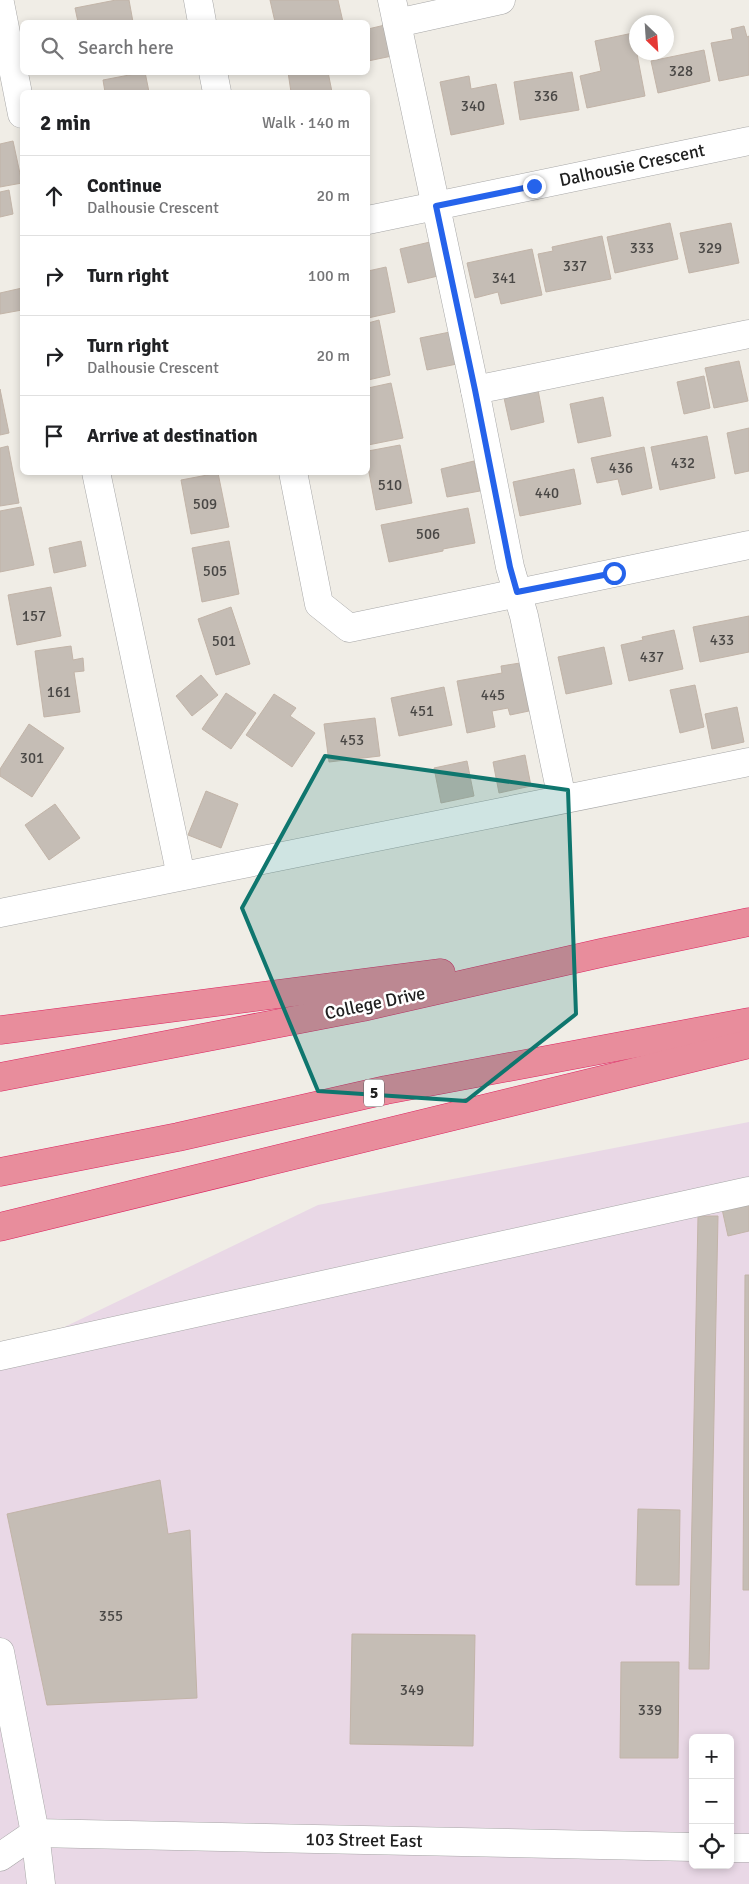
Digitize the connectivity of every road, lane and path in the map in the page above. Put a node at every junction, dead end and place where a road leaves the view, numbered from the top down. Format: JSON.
{"nodes":[{"id":1,"x":198,"y":0,"type":"edge"},
{"id":2,"x":501,"y":0,"type":"edge"},
{"id":3,"x":0,"y":3,"type":"edge"},
{"id":4,"x":394,"y":12,"type":"edge"},
{"id":5,"x":202,"y":20,"type":"edge"},
{"id":6,"x":214,"y":75,"type":"edge"},
{"id":7,"x":217,"y":90,"type":"edge"},
{"id":8,"x":14,"y":107,"type":"edge"},
{"id":9,"x":749,"y":140,"type":"edge"},
{"id":10,"x":436,"y":206,"type":"junction"},
{"id":11,"x":370,"y":220,"type":"edge"},
{"id":12,"x":749,"y":334,"type":"edge"},
{"id":13,"x":475,"y":390,"type":"junction"},
{"id":14,"x":97,"y":475,"type":"edge"},
{"id":15,"x":295,"y":475,"type":"edge"},
{"id":16,"x":749,"y":545,"type":"edge"},
{"id":17,"x":517,"y":592,"type":"junction"},
{"id":18,"x":749,"y":762,"type":"edge"},
{"id":19,"x":562,"y":798,"type":"junction"},
{"id":20,"x":181,"y":876,"type":"junction"},
{"id":21,"x":0,"y":913,"type":"edge"},
{"id":22,"x":749,"y":922,"type":"edge"},
{"id":23,"x":601,"y":953,"type":"junction"},
{"id":24,"x":749,"y":1022,"type":"edge"},
{"id":25,"x":0,"y":1030,"type":"edge"},
{"id":26,"x":749,"y":1044,"type":"edge"},
{"id":27,"x":0,"y":1077,"type":"edge"},
{"id":28,"x":0,"y":1172,"type":"edge"},
{"id":29,"x":749,"y":1192,"type":"edge"},
{"id":30,"x":0,"y":1227,"type":"edge"},
{"id":31,"x":0,"y":1356,"type":"edge"},
{"id":32,"x":0,"y":1652,"type":"edge"},
{"id":33,"x":35,"y":1833,"type":"junction"},
{"id":34,"x":689,"y":1847,"type":"edge"},
{"id":35,"x":734,"y":1848,"type":"edge"},
{"id":36,"x":749,"y":1848,"type":"edge"},
{"id":37,"x":0,"y":1857,"type":"edge"},
{"id":38,"x":41,"y":1884,"type":"edge"}],
"edges":[{"from":1,"to":5,"type":"street"},
{"from":2,"to":4,"type":"street"},
{"from":3,"to":8,"type":"street"},
{"from":4,"to":10,"type":"street"},
{"from":6,"to":7,"type":"street"},
{"from":9,"to":10,"type":"street","name":"Dalhousie Crescent"},
{"from":10,"to":11,"type":"street","name":"Dalhousie Crescent"},
{"from":10,"to":13,"type":"street"},
{"from":12,"to":13,"type":"street"},
{"from":13,"to":17,"type":"street"},
{"from":14,"to":20,"type":"street"},
{"from":15,"to":17,"type":"street"},
{"from":16,"to":17,"type":"street"},
{"from":17,"to":19,"type":"street"},
{"from":18,"to":19,"type":"street"},
{"from":19,"to":20,"type":"street"},
{"from":20,"to":21,"type":"street"},
{"from":22,"to":23,"type":"highway","name":"College Drive"},
{"from":23,"to":25,"type":"highway"},
{"from":23,"to":27,"type":"highway","name":"College Drive"},
{"from":24,"to":28,"type":"highway","number":"5"},
{"from":26,"to":30,"type":"highway"},
{"from":29,"to":31,"type":"street"},
{"from":32,"to":33,"type":"street"},
{"from":33,"to":34,"type":"street","name":"103 Street East"},
{"from":33,"to":37,"type":"street"},
{"from":33,"to":38,"type":"street"},
{"from":35,"to":36,"type":"street"}]}
